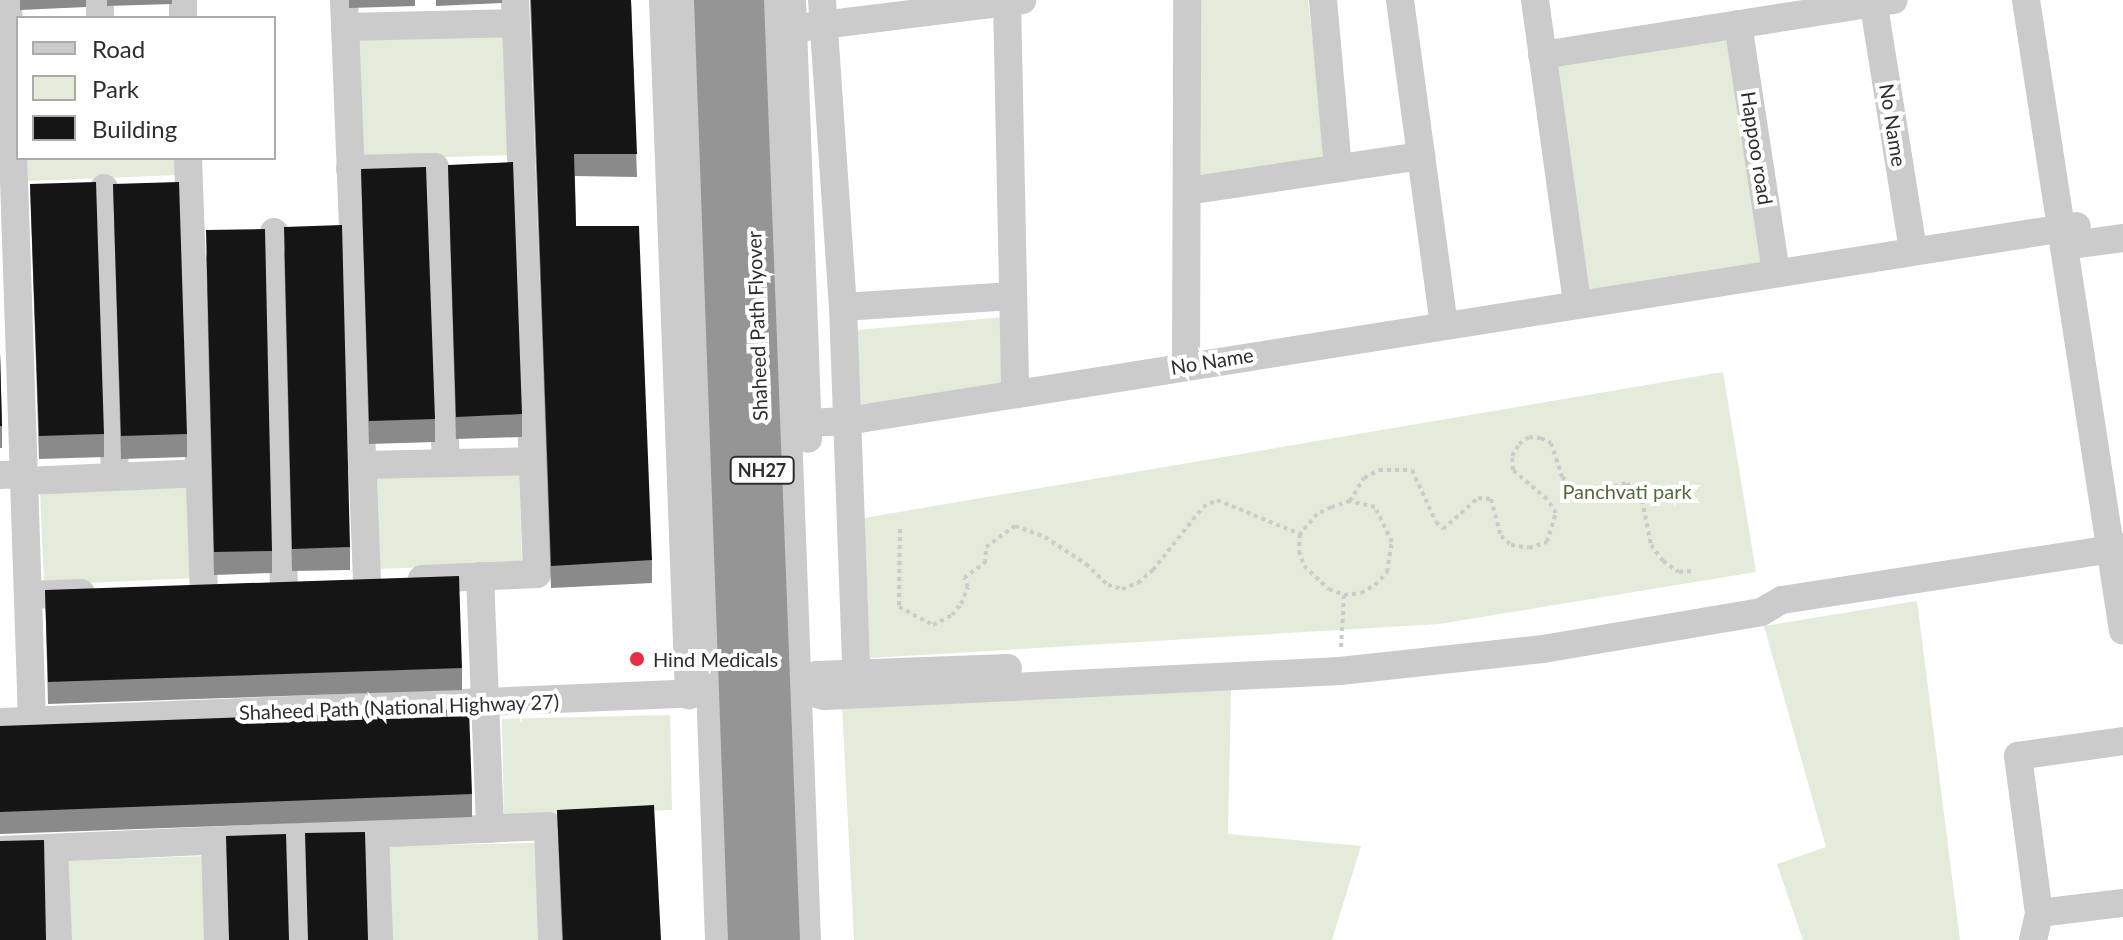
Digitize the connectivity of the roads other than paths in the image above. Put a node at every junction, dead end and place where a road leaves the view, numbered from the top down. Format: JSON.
{"nodes":[{"id":1,"x":663,"y":0,"type":"edge"},
{"id":2,"x":686,"y":0,"type":"edge"},
{"id":3,"x":714,"y":0,"type":"edge"},
{"id":4,"x":744,"y":0,"type":"edge"},
{"id":5,"x":772,"y":0,"type":"edge"},
{"id":6,"x":1187,"y":0,"type":"edge"},
{"id":7,"x":1323,"y":0,"type":"edge"},
{"id":8,"x":1400,"y":0,"type":"edge"},
{"id":9,"x":1535,"y":0,"type":"edge"},
{"id":10,"x":2026,"y":0,"type":"edge"},
{"id":11,"x":2042,"y":0,"type":"edge"},
{"id":12,"x":1012,"y":1,"type":"edge"},
{"id":13,"x":1880,"y":1,"type":"edge"},
{"id":14,"x":516,"y":11,"type":"edge"},
{"id":15,"x":425,"y":12,"type":"edge"},
{"id":16,"x":792,"y":13,"type":"edge"},
{"id":17,"x":345,"y":14,"type":"edge"},
{"id":18,"x":822,"y":14,"type":"edge"},
{"id":19,"x":11,"y":18,"type":"edge"},
{"id":20,"x":1738,"y":24,"type":"junction"},
{"id":21,"x":1542,"y":55,"type":"junction"},
{"id":22,"x":1421,"y":156,"type":"junction"},
{"id":23,"x":188,"y":160,"type":"edge"},
{"id":24,"x":522,"y":164,"type":"junction"},
{"id":25,"x":493,"y":165,"type":"edge"},
{"id":26,"x":464,"y":166,"type":"edge"},
{"id":27,"x":435,"y":167,"type":"junction"},
{"id":28,"x":1338,"y":168,"type":"junction"},
{"id":29,"x":350,"y":169,"type":"junction"},
{"id":30,"x":189,"y":186,"type":"junction"},
{"id":31,"x":133,"y":187,"type":"edge"},
{"id":32,"x":161,"y":187,"type":"edge"},
{"id":33,"x":74,"y":188,"type":"edge"},
{"id":34,"x":104,"y":188,"type":"junction"},
{"id":35,"x":45,"y":189,"type":"edge"},
{"id":36,"x":15,"y":190,"type":"junction"},
{"id":37,"x":1187,"y":191,"type":"junction"},
{"id":38,"x":353,"y":229,"type":"junction"},
{"id":39,"x":233,"y":234,"type":"junction"},
{"id":40,"x":2071,"y":236,"type":"junction"},
{"id":41,"x":2123,"y":238,"type":"edge"},
{"id":42,"x":1913,"y":250,"type":"junction"},
{"id":43,"x":1776,"y":272,"type":"junction"},
{"id":44,"x":1013,"y":296,"type":"junction"},
{"id":45,"x":1577,"y":303,"type":"junction"},
{"id":46,"x":843,"y":307,"type":"junction"},
{"id":47,"x":1444,"y":324,"type":"junction"},
{"id":48,"x":1186,"y":365,"type":"junction"},
{"id":49,"x":1015,"y":393,"type":"junction"},
{"id":50,"x":847,"y":421,"type":"junction"},
{"id":51,"x":807,"y":423,"type":"junction"},
{"id":52,"x":533,"y":461,"type":"junction"},
{"id":53,"x":446,"y":463,"type":"junction"},
{"id":54,"x":362,"y":465,"type":"junction"},
{"id":55,"x":202,"y":473,"type":"junction"},
{"id":56,"x":17,"y":476,"type":"edge"},
{"id":57,"x":115,"y":477,"type":"junction"},
{"id":58,"x":2119,"y":540,"type":"edge"},
{"id":59,"x":480,"y":576,"type":"junction"},
{"id":60,"x":325,"y":583,"type":"junction"},
{"id":61,"x":204,"y":588,"type":"junction"},
{"id":62,"x":173,"y":589,"type":"edge"},
{"id":63,"x":109,"y":592,"type":"edge"},
{"id":64,"x":30,"y":595,"type":"junction"},
{"id":65,"x":1782,"y":600,"type":"junction"},
{"id":66,"x":2123,"y":631,"type":"edge"},
{"id":67,"x":807,"y":682,"type":"junction"},
{"id":68,"x":856,"y":684,"type":"junction"},
{"id":69,"x":700,"y":695,"type":"junction"},
{"id":70,"x":486,"y":704,"type":"junction"},
{"id":71,"x":32,"y":721,"type":"junction"},
{"id":72,"x":0,"y":722,"type":"edge"},
{"id":73,"x":2123,"y":741,"type":"edge"},
{"id":74,"x":490,"y":829,"type":"junction"},
{"id":75,"x":375,"y":834,"type":"junction"},
{"id":76,"x":294,"y":838,"type":"junction"},
{"id":77,"x":215,"y":841,"type":"junction"},
{"id":78,"x":54,"y":848,"type":"junction"},
{"id":79,"x":0,"y":850,"type":"edge"},
{"id":80,"x":2123,"y":903,"type":"edge"},
{"id":81,"x":2036,"y":926,"type":"edge"},
{"id":82,"x":58,"y":940,"type":"edge"},
{"id":83,"x":218,"y":940,"type":"edge"},
{"id":84,"x":298,"y":940,"type":"edge"},
{"id":85,"x":379,"y":940,"type":"edge"},
{"id":86,"x":552,"y":940,"type":"edge"},
{"id":87,"x":719,"y":940,"type":"edge"},
{"id":88,"x":748,"y":940,"type":"edge"},
{"id":89,"x":780,"y":940,"type":"edge"},
{"id":90,"x":807,"y":940,"type":"edge"}],
"edges":[{"from":1,"to":69,"type":"street"},
{"from":2,"to":69,"type":"street"},
{"from":3,"to":88,"type":"highway","name":"Shaheed Path Flyover","number":"NH27","bridge":true},
{"from":4,"to":89,"type":"highway","name":"Shaheed Path Flyover","number":"NH27","bridge":true},
{"from":5,"to":67,"type":"street"},
{"from":6,"to":37,"type":"street"},
{"from":7,"to":28,"type":"street"},
{"from":8,"to":22,"type":"street"},
{"from":9,"to":21,"type":"street"},
{"from":10,"to":40,"type":"street"},
{"from":11,"to":40,"type":"street"},
{"from":12,"to":18,"type":"street"},
{"from":12,"to":44,"type":"street"},
{"from":13,"to":20,"type":"street"},
{"from":13,"to":42,"type":"street","name":"No Name"},
{"from":14,"to":15,"type":"street"},
{"from":14,"to":24,"type":"street"},
{"from":15,"to":17,"type":"street"},
{"from":16,"to":18,"type":"street"},
{"from":16,"to":51,"type":"street"},
{"from":17,"to":29,"type":"street"},
{"from":18,"to":46,"type":"street"},
{"from":19,"to":36,"type":"street"},
{"from":20,"to":21,"type":"street"},
{"from":20,"to":43,"type":"street","name":"Happoo road"},
{"from":21,"to":45,"type":"street"},
{"from":22,"to":28,"type":"street"},
{"from":22,"to":47,"type":"street"},
{"from":23,"to":30,"type":"street"},
{"from":24,"to":25,"type":"street"},
{"from":24,"to":52,"type":"street"},
{"from":26,"to":27,"type":"street"},
{"from":27,"to":29,"type":"street"},
{"from":27,"to":53,"type":"street"},
{"from":28,"to":37,"type":"street"},
{"from":29,"to":38,"type":"street"},
{"from":30,"to":32,"type":"street"},
{"from":30,"to":39,"type":"street"},
{"from":31,"to":34,"type":"street"},
{"from":33,"to":34,"type":"street"},
{"from":34,"to":57,"type":"street"},
{"from":35,"to":36,"type":"street"},
{"from":36,"to":56,"type":"street"},
{"from":37,"to":48,"type":"street"},
{"from":38,"to":39,"type":"street"},
{"from":38,"to":54,"type":"street"},
{"from":39,"to":55,"type":"street"},
{"from":39,"to":60,"type":"street"},
{"from":40,"to":41,"type":"street","name":"No Name"},
{"from":40,"to":42,"type":"street","name":"No Name"},
{"from":40,"to":58,"type":"street"},
{"from":42,"to":43,"type":"street","name":"No Name"},
{"from":43,"to":45,"type":"street","name":"No Name"},
{"from":44,"to":46,"type":"street"},
{"from":44,"to":49,"type":"street"},
{"from":45,"to":47,"type":"street","name":"No Name"},
{"from":46,"to":50,"type":"street"},
{"from":47,"to":48,"type":"street","name":"No Name"},
{"from":48,"to":49,"type":"street","name":"No Name"},
{"from":49,"to":50,"type":"street","name":"No Name"},
{"from":50,"to":51,"type":"street","name":"No Name"},
{"from":50,"to":68,"type":"street"},
{"from":51,"to":67,"type":"street"},
{"from":52,"to":53,"type":"street"},
{"from":52,"to":59,"type":"street"},
{"from":53,"to":54,"type":"street"},
{"from":54,"to":60,"type":"street"},
{"from":55,"to":57,"type":"street"},
{"from":55,"to":61,"type":"street"},
{"from":56,"to":57,"type":"street"},
{"from":56,"to":64,"type":"street"},
{"from":58,"to":65,"type":"street"},
{"from":58,"to":66,"type":"street"},
{"from":59,"to":60,"type":"street"},
{"from":59,"to":70,"type":"street"},
{"from":60,"to":61,"type":"street"},
{"from":61,"to":62,"type":"street"},
{"from":63,"to":64,"type":"street"},
{"from":64,"to":71,"type":"street"},
{"from":65,"to":68,"type":"street"},
{"from":65,"to":68,"type":"street"},
{"from":67,"to":68,"type":"street","name":"Shaheed Path (National Highway 27)"},
{"from":67,"to":69,"type":"street","name":"Shaheed Path (National Highway 27)"},
{"from":67,"to":90,"type":"street"},
{"from":69,"to":70,"type":"street","name":"Shaheed Path (National Highway 27)"},
{"from":69,"to":87,"type":"street"},
{"from":70,"to":71,"type":"street","name":"Shaheed Path (National Highway 27)"},
{"from":70,"to":74,"type":"street"},
{"from":71,"to":72,"type":"street","name":"Shaheed Path (National Highway 27)"},
{"from":73,"to":81,"type":"street"},
{"from":74,"to":75,"type":"street"},
{"from":74,"to":86,"type":"street"},
{"from":75,"to":76,"type":"street"},
{"from":75,"to":85,"type":"street"},
{"from":76,"to":77,"type":"street"},
{"from":76,"to":84,"type":"street"},
{"from":77,"to":78,"type":"street"},
{"from":77,"to":83,"type":"street"},
{"from":78,"to":79,"type":"street"},
{"from":78,"to":82,"type":"street"},
{"from":80,"to":81,"type":"street"}]}
